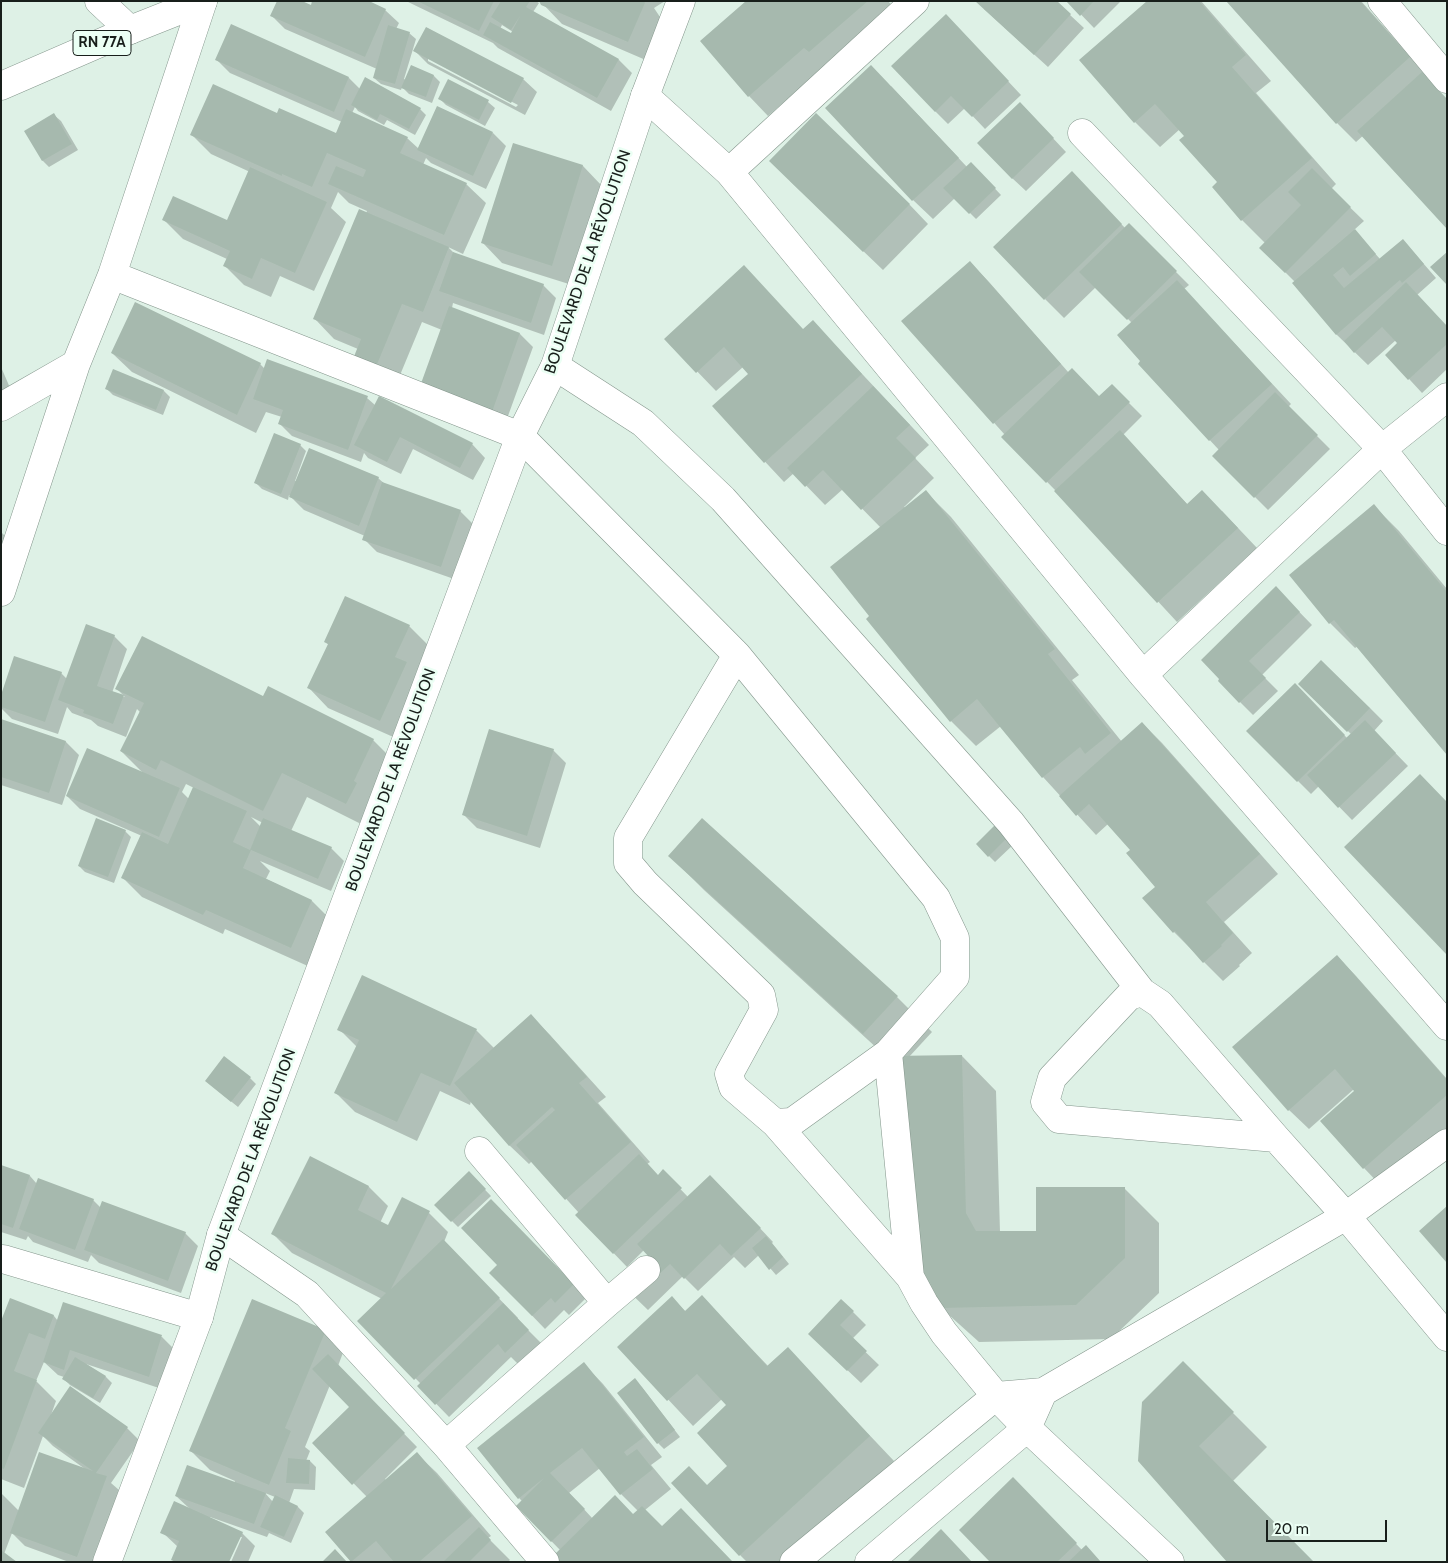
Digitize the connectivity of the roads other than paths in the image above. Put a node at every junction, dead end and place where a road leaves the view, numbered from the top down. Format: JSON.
{"nodes":[{"id":1,"x":99,"y":1,"type":"edge"},
{"id":2,"x":203,"y":1,"type":"edge"},
{"id":3,"x":681,"y":1,"type":"edge"},
{"id":4,"x":915,"y":1,"type":"edge"},
{"id":5,"x":1382,"y":1,"type":"edge"},
{"id":6,"x":130,"y":30,"type":"junction"},
{"id":7,"x":1447,"y":80,"type":"edge"},
{"id":8,"x":1,"y":86,"type":"edge"},
{"id":9,"x":645,"y":96,"type":"junction"},
{"id":10,"x":1082,"y":134,"type":"dead end"},
{"id":11,"x":729,"y":172,"type":"junction"},
{"id":12,"x":112,"y":275,"type":"junction"},
{"id":13,"x":76,"y":364,"type":"junction"},
{"id":14,"x":555,"y":366,"type":"junction"},
{"id":15,"x":1447,"y":397,"type":"edge"},
{"id":16,"x":1,"y":407,"type":"edge"},
{"id":17,"x":520,"y":436,"type":"junction"},
{"id":18,"x":1382,"y":449,"type":"junction"},
{"id":19,"x":1447,"y":531,"type":"edge"},
{"id":20,"x":1,"y":592,"type":"edge"},
{"id":21,"x":737,"y":655,"type":"junction"},
{"id":22,"x":1143,"y":675,"type":"junction"},
{"id":23,"x":1142,"y":992,"type":"junction"},
{"id":24,"x":1447,"y":1026,"type":"edge"},
{"id":25,"x":888,"y":1053,"type":"junction"},
{"id":26,"x":775,"y":1123,"type":"junction"},
{"id":27,"x":1276,"y":1138,"type":"junction"},
{"id":28,"x":1447,"y":1143,"type":"edge"},
{"id":29,"x":479,"y":1151,"type":"dead end"},
{"id":30,"x":1346,"y":1216,"type":"junction"},
{"id":31,"x":221,"y":1235,"type":"junction"},
{"id":32,"x":4,"y":1259,"type":"dead end"},
{"id":33,"x":646,"y":1270,"type":"dead end"},
{"id":34,"x":910,"y":1277,"type":"junction"},
{"id":35,"x":607,"y":1303,"type":"junction"},
{"id":36,"x":199,"y":1317,"type":"junction"},
{"id":37,"x":1447,"y":1337,"type":"edge"},
{"id":38,"x":1043,"y":1392,"type":"junction"},
{"id":39,"x":996,"y":1396,"type":"junction"},
{"id":40,"x":1027,"y":1428,"type":"junction"},
{"id":41,"x":446,"y":1444,"type":"junction"},
{"id":42,"x":107,"y":1562,"type":"edge"},
{"id":43,"x":545,"y":1562,"type":"edge"},
{"id":44,"x":794,"y":1562,"type":"edge"},
{"id":45,"x":869,"y":1562,"type":"edge"},
{"id":46,"x":1170,"y":1562,"type":"edge"}],
"edges":[{"from":1,"to":6,"type":"street"},
{"from":2,"to":6,"type":"street","number":"RN 77A"},
{"from":2,"to":12,"type":"street"},
{"from":3,"to":9,"type":"street","name":"BOULEVARD DE LA RÉVOLUTION"},
{"from":4,"to":11,"type":"street"},
{"from":5,"to":7,"type":"street"},
{"from":6,"to":8,"type":"street","number":"RN 77A"},
{"from":9,"to":11,"type":"street"},
{"from":9,"to":14,"type":"street","name":"BOULEVARD DE LA RÉVOLUTION"},
{"from":10,"to":18,"type":"street"},
{"from":11,"to":22,"type":"street"},
{"from":12,"to":13,"type":"street"},
{"from":12,"to":17,"type":"street"},
{"from":13,"to":16,"type":"street"},
{"from":13,"to":20,"type":"street"},
{"from":14,"to":17,"type":"street","name":"BOULEVARD DE LA RÉVOLUTION"},
{"from":14,"to":23,"type":"street"},
{"from":15,"to":18,"type":"street"},
{"from":17,"to":21,"type":"street"},
{"from":17,"to":31,"type":"street","name":"BOULEVARD DE LA RÉVOLUTION"},
{"from":18,"to":19,"type":"street"},
{"from":18,"to":22,"type":"street"},
{"from":21,"to":25,"type":"street"},
{"from":21,"to":26,"type":"street"},
{"from":22,"to":24,"type":"street"},
{"from":23,"to":27,"type":"street"},
{"from":23,"to":27,"type":"street"},
{"from":25,"to":26,"type":"street"},
{"from":25,"to":34,"type":"street"},
{"from":26,"to":34,"type":"street"},
{"from":27,"to":30,"type":"street"},
{"from":28,"to":30,"type":"street"},
{"from":29,"to":35,"type":"street"},
{"from":30,"to":37,"type":"street"},
{"from":30,"to":38,"type":"street"},
{"from":31,"to":36,"type":"street","name":"BOULEVARD DE LA RÉVOLUTION"},
{"from":31,"to":41,"type":"street"},
{"from":32,"to":36,"type":"street"},
{"from":33,"to":35,"type":"street"},
{"from":34,"to":39,"type":"street"},
{"from":35,"to":41,"type":"street"},
{"from":36,"to":42,"type":"street","name":"BOULEVARD DE LA RÉVOLUTION"},
{"from":38,"to":39,"type":"street"},
{"from":38,"to":40,"type":"street"},
{"from":39,"to":40,"type":"street"},
{"from":39,"to":44,"type":"street"},
{"from":40,"to":45,"type":"street"},
{"from":40,"to":46,"type":"street"},
{"from":41,"to":43,"type":"street"}]}
